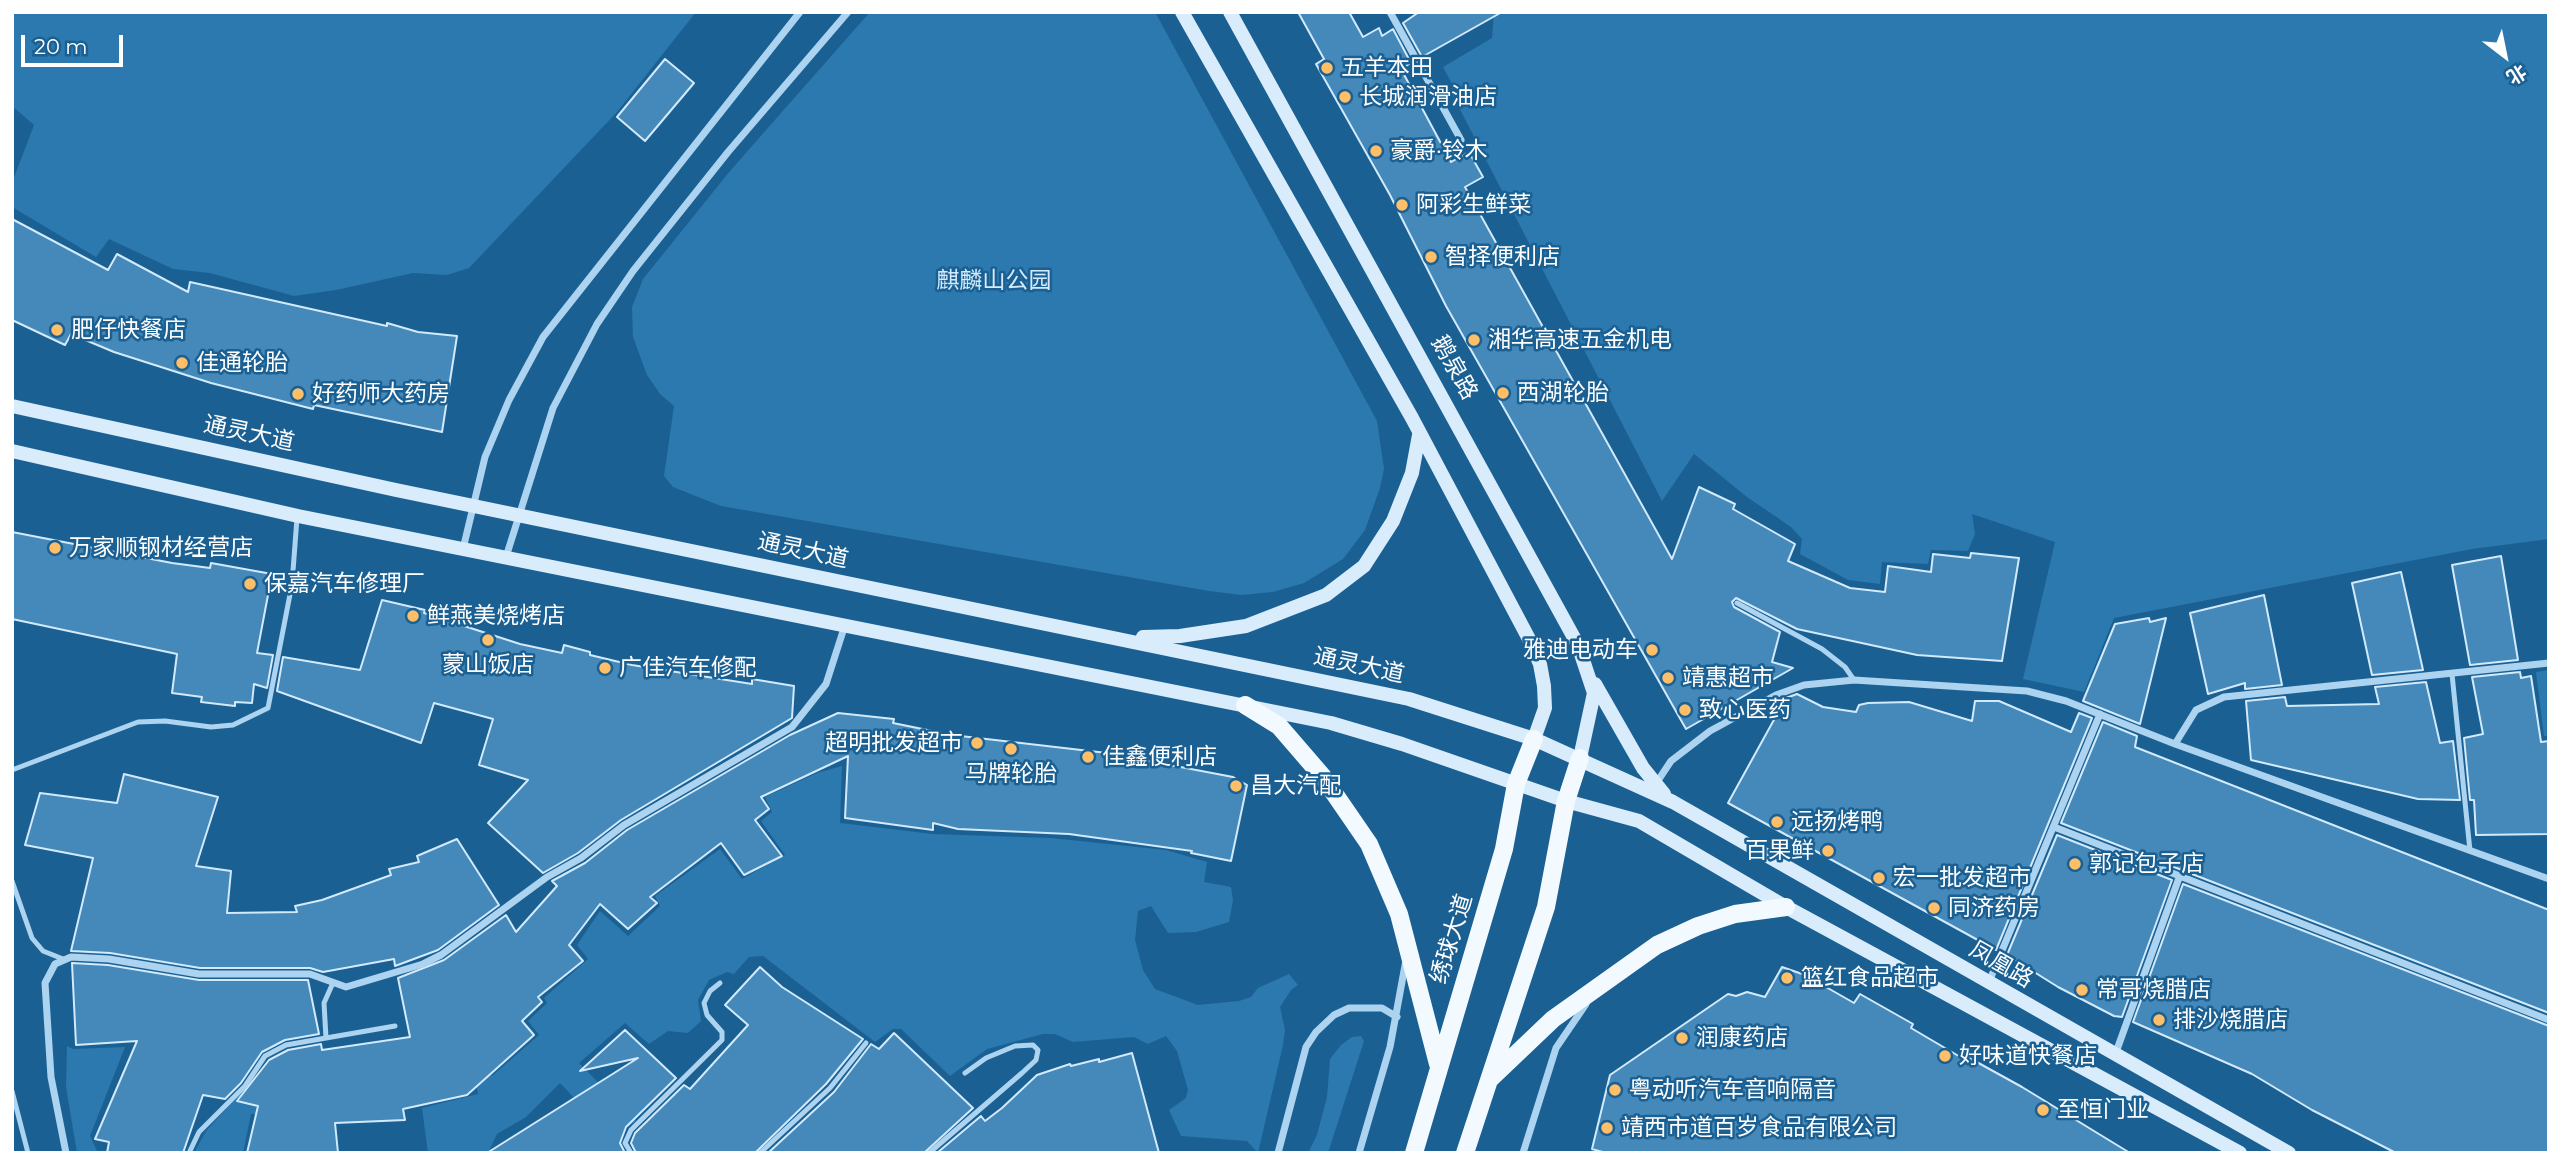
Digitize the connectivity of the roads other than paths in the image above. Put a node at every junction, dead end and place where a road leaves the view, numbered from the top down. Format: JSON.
{"nodes":[{"id":1,"x":800,"y":12,"type":"edge"},
{"id":2,"x":848,"y":12,"type":"edge"},
{"id":3,"x":1182,"y":12,"type":"edge"},
{"id":4,"x":1230,"y":12,"type":"edge"},
{"id":5,"x":1390,"y":12,"type":"edge"},
{"id":6,"x":1461,"y":140,"type":"dead end"},
{"id":7,"x":12,"y":406,"type":"edge"},
{"id":8,"x":1420,"y":433,"type":"junction"},
{"id":9,"x":12,"y":451,"type":"edge"},
{"id":10,"x":474,"y":504,"type":"junction"},
{"id":11,"x":517,"y":514,"type":"junction"},
{"id":12,"x":298,"y":516,"type":"junction"},
{"id":13,"x":463,"y":549,"type":"junction"},
{"id":14,"x":506,"y":558,"type":"junction"},
{"id":15,"x":1737,"y":603,"type":"dead end"},
{"id":16,"x":845,"y":625,"type":"junction"},
{"id":17,"x":1113,"y":638,"type":"junction"},
{"id":18,"x":2549,"y":663,"type":"edge"},
{"id":19,"x":1587,"y":666,"type":"junction"},
{"id":20,"x":2452,"y":674,"type":"junction"},
{"id":21,"x":1854,"y":680,"type":"junction"},
{"id":22,"x":1245,"y":705,"type":"junction"},
{"id":23,"x":2100,"y":714,"type":"junction"},
{"id":24,"x":1534,"y":740,"type":"junction"},
{"id":25,"x":2175,"y":744,"type":"junction"},
{"id":26,"x":1580,"y":758,"type":"junction"},
{"id":27,"x":12,"y":770,"type":"edge"},
{"id":28,"x":1516,"y":784,"type":"junction"},
{"id":29,"x":1655,"y":786,"type":"junction"},
{"id":30,"x":1566,"y":801,"type":"junction"},
{"id":31,"x":1672,"y":802,"type":"junction"},
{"id":32,"x":2054,"y":827,"type":"junction"},
{"id":33,"x":2470,"y":851,"type":"junction"},
{"id":34,"x":2179,"y":878,"type":"junction"},
{"id":35,"x":2549,"y":879,"type":"edge"},
{"id":36,"x":12,"y":881,"type":"edge"},
{"id":37,"x":1786,"y":906,"type":"junction"},
{"id":38,"x":1408,"y":949,"type":"junction"},
{"id":39,"x":63,"y":959,"type":"junction"},
{"id":40,"x":720,"y":983,"type":"dead end"},
{"id":41,"x":1988,"y":983,"type":"junction"},
{"id":42,"x":332,"y":985,"type":"junction"},
{"id":43,"x":1600,"y":986,"type":"junction"},
{"id":44,"x":1397,"y":1017,"type":"junction"},
{"id":45,"x":2549,"y":1020,"type":"edge"},
{"id":46,"x":395,"y":1026,"type":"dead end"},
{"id":47,"x":326,"y":1038,"type":"junction"},
{"id":48,"x":866,"y":1043,"type":"dead end"},
{"id":49,"x":2115,"y":1056,"type":"junction"},
{"id":50,"x":1439,"y":1066,"type":"junction"},
{"id":51,"x":964,"y":1073,"type":"dead end"},
{"id":52,"x":1487,"y":1081,"type":"junction"},
{"id":53,"x":12,"y":1091,"type":"edge"},
{"id":54,"x":28,"y":1153,"type":"edge"},
{"id":55,"x":66,"y":1153,"type":"edge"},
{"id":56,"x":189,"y":1153,"type":"edge"},
{"id":57,"x":631,"y":1153,"type":"edge"},
{"id":58,"x":760,"y":1153,"type":"edge"},
{"id":59,"x":929,"y":1153,"type":"edge"},
{"id":60,"x":1278,"y":1153,"type":"edge"},
{"id":61,"x":1359,"y":1153,"type":"edge"},
{"id":62,"x":1414,"y":1153,"type":"edge"},
{"id":63,"x":1465,"y":1153,"type":"edge"},
{"id":64,"x":1523,"y":1153,"type":"edge"},
{"id":65,"x":2240,"y":1153,"type":"edge"},
{"id":66,"x":2289,"y":1153,"type":"edge"}],
"edges":[{"from":1,"to":10,"type":"street"},
{"from":2,"to":11,"type":"street"},
{"from":3,"to":8,"type":"main road"},
{"from":4,"to":19,"type":"main road","name":"鹅泉路"},
{"from":5,"to":6,"type":"street"},
{"from":7,"to":10,"type":"main road","name":"通灵大道"},
{"from":8,"to":17,"type":"main road"},
{"from":8,"to":24,"type":"main road"},
{"from":9,"to":12,"type":"main road"},
{"from":10,"to":11,"type":"main road","name":"通灵大道"},
{"from":10,"to":13,"type":"street"},
{"from":11,"to":14,"type":"street"},
{"from":11,"to":17,"type":"main road","name":"通灵大道"},
{"from":12,"to":13,"type":"main road"},
{"from":12,"to":27,"type":"lane"},
{"from":13,"to":14,"type":"main road"},
{"from":14,"to":16,"type":"main road"},
{"from":15,"to":21,"type":"lane"},
{"from":16,"to":22,"type":"main road"},
{"from":16,"to":42,"type":"street"},
{"from":17,"to":24,"type":"main road","name":"通灵大道"},
{"from":18,"to":20,"type":"street"},
{"from":19,"to":26,"type":"main road","name":"鹅泉路"},
{"from":19,"to":29,"type":"main road"},
{"from":20,"to":25,"type":"street"},
{"from":20,"to":33,"type":"lane"},
{"from":21,"to":23,"type":"street"},
{"from":21,"to":29,"type":"street"},
{"from":22,"to":28,"type":"main road"},
{"from":22,"to":38,"type":"main road"},
{"from":23,"to":25,"type":"street"},
{"from":23,"to":32,"type":"street"},
{"from":24,"to":26,"type":"main road","name":"通灵大道"},
{"from":24,"to":28,"type":"main road","name":"绣球大道"},
{"from":25,"to":33,"type":"street"},
{"from":26,"to":30,"type":"main road"},
{"from":26,"to":31,"type":"main road","name":"凤凰路"},
{"from":28,"to":30,"type":"main road"},
{"from":28,"to":50,"type":"main road","name":"绣球大道"},
{"from":29,"to":31,"type":"main road"},
{"from":30,"to":37,"type":"main road"},
{"from":30,"to":52,"type":"main road"},
{"from":31,"to":41,"type":"main road","name":"凤凰路"},
{"from":32,"to":34,"type":"street"},
{"from":32,"to":41,"type":"street"},
{"from":33,"to":35,"type":"street"},
{"from":34,"to":45,"type":"street"},
{"from":34,"to":49,"type":"street"},
{"from":36,"to":39,"type":"lane"},
{"from":37,"to":43,"type":"main road"},
{"from":37,"to":65,"type":"main road"},
{"from":38,"to":44,"type":"street"},
{"from":38,"to":50,"type":"main road"},
{"from":39,"to":42,"type":"street"},
{"from":39,"to":55,"type":"street"},
{"from":40,"to":57,"type":"lane"},
{"from":41,"to":49,"type":"main road","name":"凤凰路"},
{"from":42,"to":47,"type":"lane"},
{"from":43,"to":52,"type":"main road"},
{"from":43,"to":64,"type":"street"},
{"from":44,"to":60,"type":"street"},
{"from":44,"to":61,"type":"street"},
{"from":46,"to":47,"type":"lane"},
{"from":47,"to":56,"type":"lane"},
{"from":48,"to":58,"type":"lane"},
{"from":49,"to":66,"type":"main road","name":"凤凰路"},
{"from":50,"to":62,"type":"main road","name":"绣球大道"},
{"from":51,"to":59,"type":"lane"},
{"from":52,"to":63,"type":"main road"},
{"from":53,"to":54,"type":"lane"}]}
